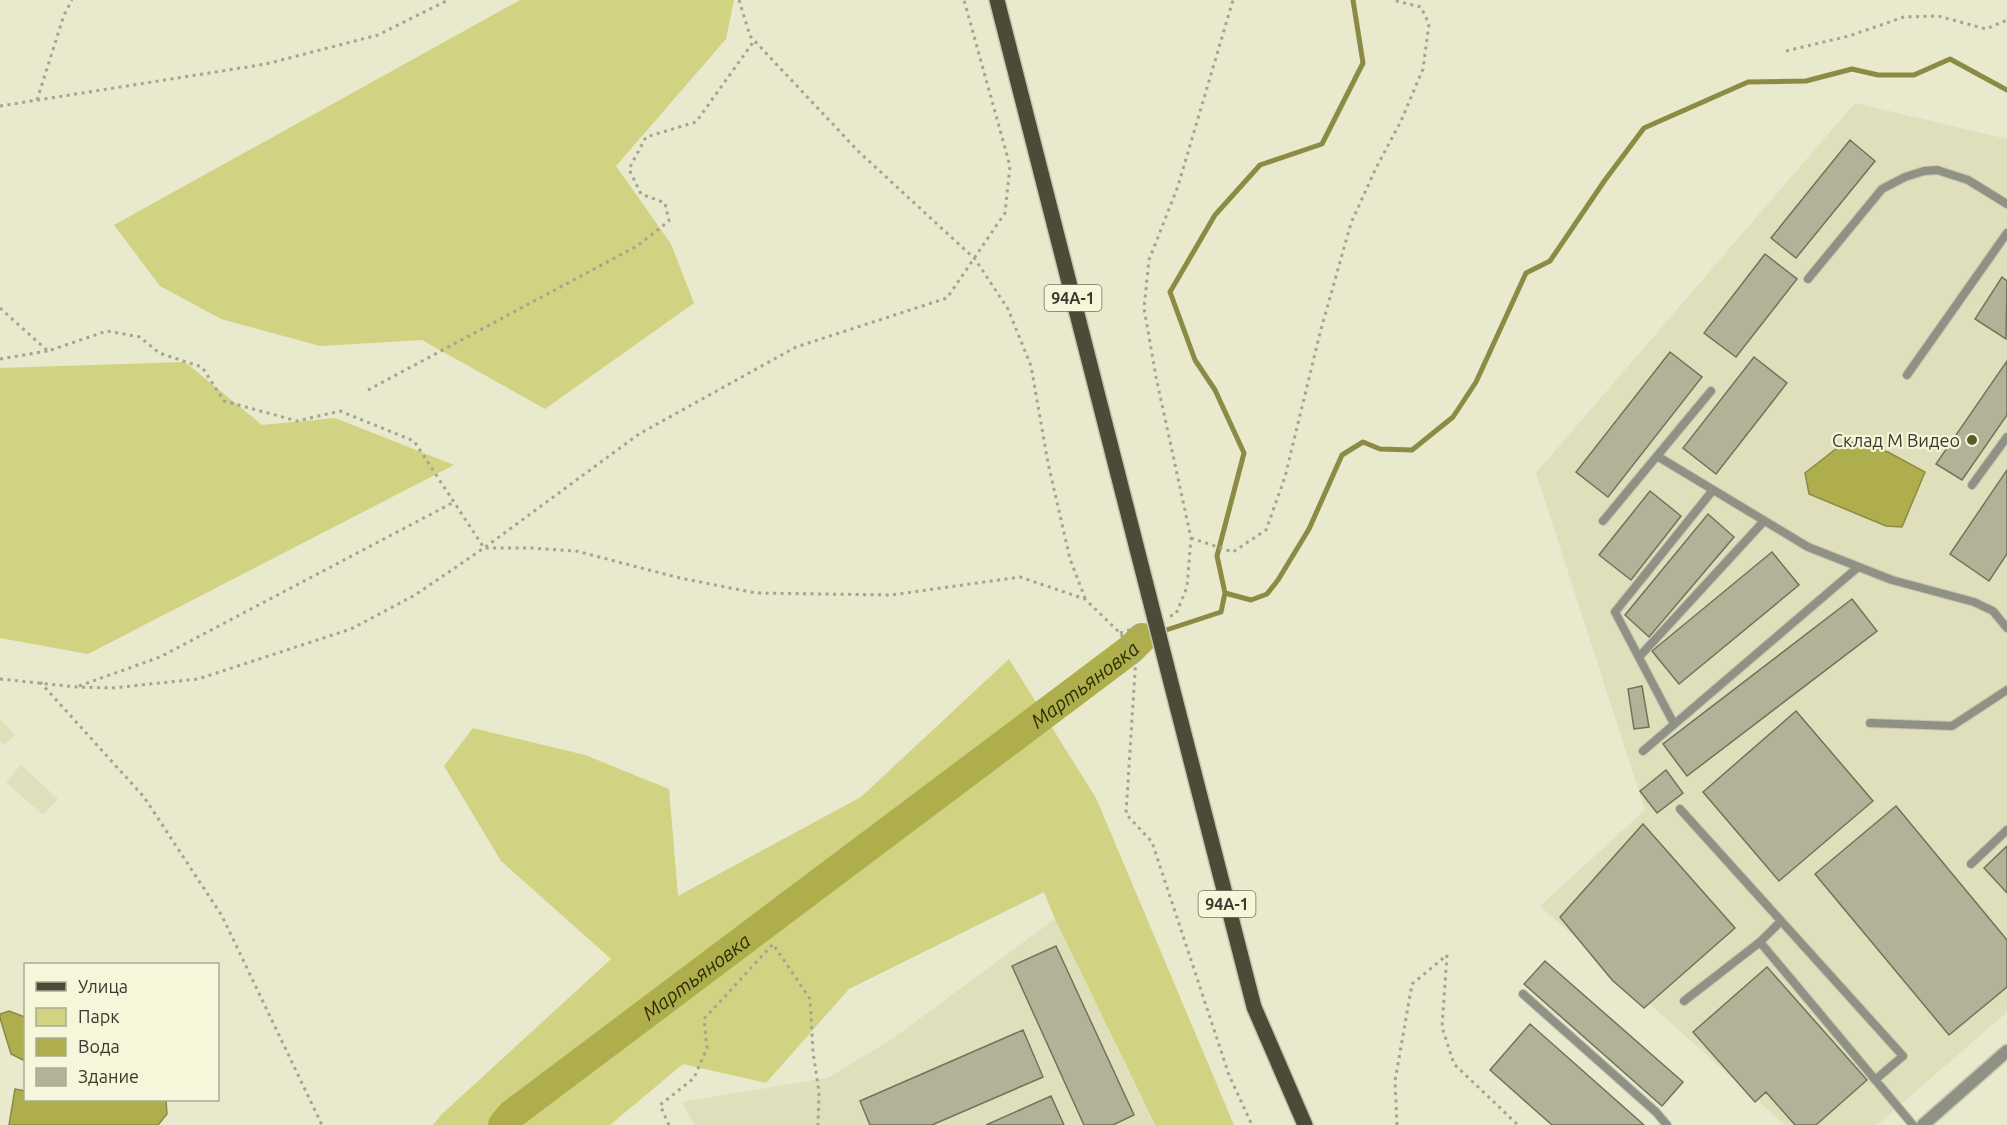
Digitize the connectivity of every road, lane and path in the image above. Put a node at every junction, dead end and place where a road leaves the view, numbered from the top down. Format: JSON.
{"nodes":[{"id":1,"x":72,"y":0,"type":"edge"},
{"id":2,"x":448,"y":0,"type":"edge"},
{"id":3,"x":739,"y":0,"type":"edge"},
{"id":4,"x":964,"y":0,"type":"edge"},
{"id":5,"x":997,"y":0,"type":"edge"},
{"id":6,"x":1233,"y":0,"type":"edge"},
{"id":7,"x":1392,"y":0,"type":"edge"},
{"id":8,"x":2007,"y":20,"type":"edge"},
{"id":9,"x":754,"y":41,"type":"junction"},
{"id":10,"x":1786,"y":51,"type":"dead end"},
{"id":11,"x":37,"y":100,"type":"junction"},
{"id":12,"x":0,"y":106,"type":"edge"},
{"id":13,"x":2007,"y":204,"type":"edge"},
{"id":14,"x":2007,"y":233,"type":"edge"},
{"id":15,"x":975,"y":260,"type":"junction"},
{"id":16,"x":1808,"y":279,"type":"dead end"},
{"id":17,"x":0,"y":308,"type":"edge"},
{"id":18,"x":48,"y":351,"type":"junction"},
{"id":19,"x":0,"y":358,"type":"edge"},
{"id":20,"x":1907,"y":375,"type":"dead end"},
{"id":21,"x":368,"y":390,"type":"dead end"},
{"id":22,"x":1711,"y":391,"type":"dead end"},
{"id":23,"x":2007,"y":437,"type":"edge"},
{"id":24,"x":1657,"y":456,"type":"junction"},
{"id":25,"x":1972,"y":485,"type":"dead end"},
{"id":26,"x":1713,"y":490,"type":"junction"},
{"id":27,"x":454,"y":502,"type":"junction"},
{"id":28,"x":1603,"y":521,"type":"dead end"},
{"id":29,"x":1764,"y":521,"type":"junction"},
{"id":30,"x":1191,"y":538,"type":"junction"},
{"id":31,"x":484,"y":548,"type":"junction"},
{"id":32,"x":1857,"y":568,"type":"junction"},
{"id":33,"x":1085,"y":599,"type":"junction"},
{"id":34,"x":1165,"y":618,"type":"dead end"},
{"id":35,"x":1142,"y":625,"type":"dead end"},
{"id":36,"x":2007,"y":628,"type":"edge"},
{"id":37,"x":1120,"y":633,"type":"junction"},
{"id":38,"x":1639,"y":657,"type":"junction"},
{"id":39,"x":0,"y":679,"type":"edge"},
{"id":40,"x":40,"y":682,"type":"junction"},
{"id":41,"x":77,"y":687,"type":"junction"},
{"id":42,"x":2007,"y":690,"type":"edge"},
{"id":43,"x":1870,"y":723,"type":"dead end"},
{"id":44,"x":1674,"y":724,"type":"junction"},
{"id":45,"x":1643,"y":751,"type":"dead end"},
{"id":46,"x":1680,"y":809,"type":"dead end"},
{"id":47,"x":2007,"y":830,"type":"edge"},
{"id":48,"x":1971,"y":864,"type":"dead end"},
{"id":49,"x":1781,"y":921,"type":"junction"},
{"id":50,"x":1760,"y":942,"type":"junction"},
{"id":51,"x":1523,"y":994,"type":"dead end"},
{"id":52,"x":1684,"y":1001,"type":"dead end"},
{"id":53,"x":2007,"y":1051,"type":"edge"},
{"id":54,"x":1875,"y":1080,"type":"junction"},
{"id":55,"x":322,"y":1125,"type":"edge"},
{"id":56,"x":669,"y":1125,"type":"edge"},
{"id":57,"x":818,"y":1125,"type":"edge"},
{"id":58,"x":1252,"y":1125,"type":"edge"},
{"id":59,"x":1305,"y":1125,"type":"edge"},
{"id":60,"x":1397,"y":1125,"type":"edge"},
{"id":61,"x":1518,"y":1125,"type":"edge"},
{"id":62,"x":1666,"y":1125,"type":"edge"},
{"id":63,"x":1913,"y":1125,"type":"edge"},
{"id":64,"x":1923,"y":1125,"type":"edge"}],
"edges":[{"from":1,"to":11,"type":"path"},
{"from":2,"to":11,"type":"path"},
{"from":3,"to":9,"type":"path"},
{"from":4,"to":15,"type":"path"},
{"from":5,"to":59,"type":"main road","number":"94А-1","bridge":true},
{"from":6,"to":30,"type":"path"},
{"from":7,"to":30,"type":"path"},
{"from":8,"to":10,"type":"path"},
{"from":9,"to":15,"type":"path"},
{"from":9,"to":21,"type":"path"},
{"from":11,"to":12,"type":"path"},
{"from":13,"to":16,"type":"lane"},
{"from":14,"to":20,"type":"lane"},
{"from":15,"to":31,"type":"path"},
{"from":15,"to":33,"type":"path"},
{"from":17,"to":18,"type":"path"},
{"from":18,"to":19,"type":"path"},
{"from":18,"to":27,"type":"path"},
{"from":22,"to":24,"type":"lane"},
{"from":23,"to":25,"type":"lane"},
{"from":24,"to":26,"type":"lane"},
{"from":24,"to":28,"type":"lane"},
{"from":26,"to":29,"type":"lane"},
{"from":26,"to":38,"type":"lane"},
{"from":27,"to":31,"type":"path"},
{"from":27,"to":41,"type":"path"},
{"from":29,"to":32,"type":"lane"},
{"from":29,"to":38,"type":"lane"},
{"from":30,"to":34,"type":"path"},
{"from":31,"to":33,"type":"path"},
{"from":31,"to":41,"type":"path"},
{"from":32,"to":36,"type":"lane"},
{"from":32,"to":44,"type":"lane"},
{"from":33,"to":37,"type":"path"},
{"from":35,"to":37,"type":"path"},
{"from":37,"to":58,"type":"path"},
{"from":38,"to":44,"type":"lane"},
{"from":39,"to":40,"type":"path"},
{"from":40,"to":41,"type":"path"},
{"from":40,"to":55,"type":"path"},
{"from":42,"to":43,"type":"lane"},
{"from":44,"to":45,"type":"lane"},
{"from":46,"to":49,"type":"lane"},
{"from":47,"to":48,"type":"lane"},
{"from":49,"to":50,"type":"lane"},
{"from":49,"to":54,"type":"lane"},
{"from":50,"to":52,"type":"lane"},
{"from":50,"to":54,"type":"lane"},
{"from":51,"to":62,"type":"lane"},
{"from":53,"to":64,"type":"street"},
{"from":54,"to":63,"type":"lane"},
{"from":56,"to":57,"type":"path"},
{"from":60,"to":61,"type":"path"}]}
